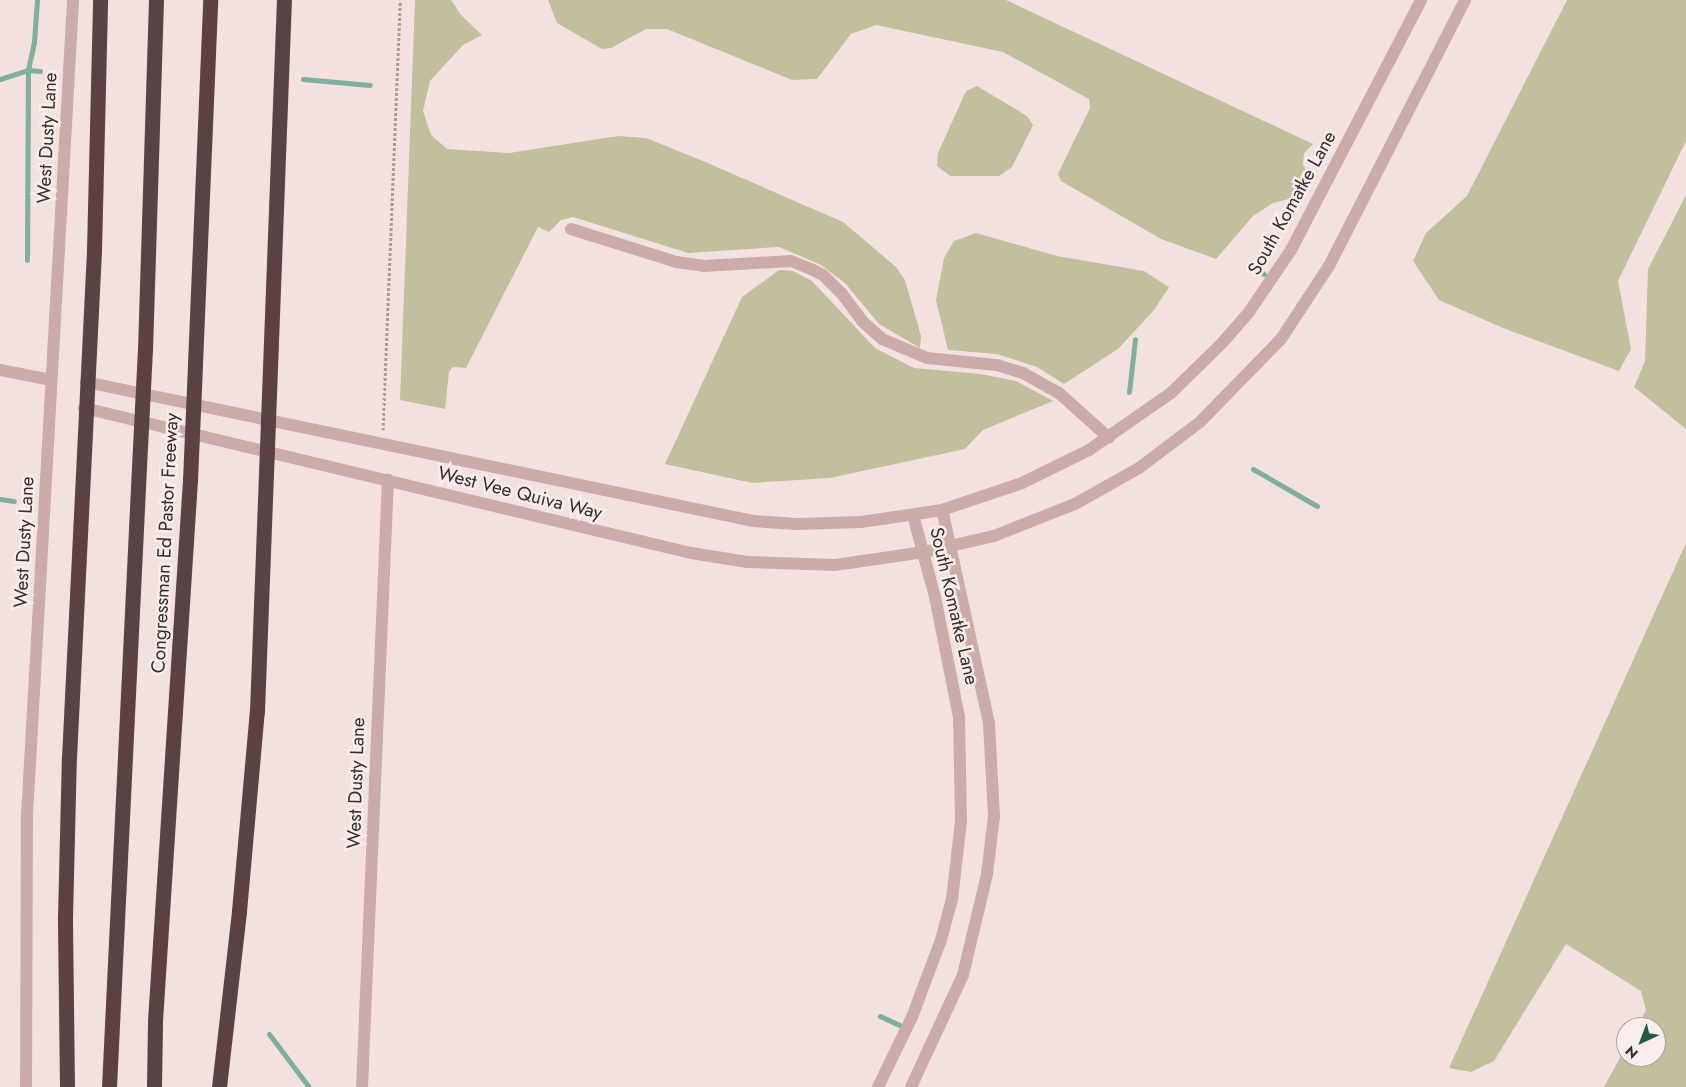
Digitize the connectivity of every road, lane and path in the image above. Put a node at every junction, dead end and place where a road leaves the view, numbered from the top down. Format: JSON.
{"nodes":[{"id":1,"x":73,"y":0,"type":"edge"},
{"id":2,"x":100,"y":0,"type":"edge"},
{"id":3,"x":156,"y":0,"type":"edge"},
{"id":4,"x":210,"y":0,"type":"edge"},
{"id":5,"x":284,"y":0,"type":"edge"},
{"id":6,"x":400,"y":0,"type":"edge"},
{"id":7,"x":1421,"y":0,"type":"edge"},
{"id":8,"x":1465,"y":0,"type":"edge"},
{"id":9,"x":571,"y":228,"type":"dead end"},
{"id":10,"x":0,"y":370,"type":"edge"},
{"id":11,"x":51,"y":380,"type":"junction"},
{"id":12,"x":86,"y":382,"type":"junction"},
{"id":13,"x":84,"y":408,"type":"junction"},
{"id":14,"x":267,"y":418,"type":"junction"},
{"id":15,"x":1109,"y":438,"type":"junction"},
{"id":16,"x":383,"y":443,"type":"junction"},
{"id":17,"x":265,"y":450,"type":"junction"},
{"id":18,"x":388,"y":480,"type":"junction"},
{"id":19,"x":942,"y":510,"type":"junction"},
{"id":20,"x":913,"y":515,"type":"junction"},
{"id":21,"x":951,"y":547,"type":"junction"},
{"id":22,"x":924,"y":552,"type":"junction"},
{"id":23,"x":26,"y":1087,"type":"edge"},
{"id":24,"x":67,"y":1087,"type":"edge"},
{"id":25,"x":110,"y":1087,"type":"edge"},
{"id":26,"x":154,"y":1087,"type":"edge"},
{"id":27,"x":219,"y":1087,"type":"edge"},
{"id":28,"x":362,"y":1087,"type":"edge"},
{"id":29,"x":878,"y":1087,"type":"edge"},
{"id":30,"x":911,"y":1087,"type":"edge"}],
"edges":[{"from":1,"to":11,"type":"street","name":"West Dusty Lane"},
{"from":2,"to":12,"type":"highway"},
{"from":3,"to":25,"type":"highway","name":"Congressman Ed Pastor Freeway","bridge":true},
{"from":4,"to":26,"type":"highway","name":"Congressman Ed Pastor Freeway","bridge":true},
{"from":5,"to":14,"type":"highway"},
{"from":6,"to":16,"type":"path"},
{"from":7,"to":15,"type":"street","name":"South Komatke Lane"},
{"from":8,"to":21,"type":"street","name":"South Komatke Lane"},
{"from":9,"to":15,"type":"street"},
{"from":10,"to":11,"type":"street"},
{"from":11,"to":23,"type":"street","name":"West Dusty Lane"},
{"from":12,"to":13,"type":"highway"},
{"from":12,"to":14,"type":"street","name":"West Vee Quiva Way"},
{"from":13,"to":17,"type":"street","name":"West Vee Quiva Way"},
{"from":13,"to":24,"type":"highway"},
{"from":14,"to":16,"type":"street","name":"West Vee Quiva Way"},
{"from":14,"to":17,"type":"highway"},
{"from":15,"to":19,"type":"street","name":"South Komatke Lane"},
{"from":16,"to":20,"type":"street","name":"West Vee Quiva Way"},
{"from":17,"to":18,"type":"street","name":"West Vee Quiva Way"},
{"from":17,"to":27,"type":"highway"},
{"from":18,"to":22,"type":"street","name":"West Vee Quiva Way"},
{"from":18,"to":28,"type":"street","name":"West Dusty Lane"},
{"from":19,"to":20,"type":"street","name":"South Komatke Lane"},
{"from":19,"to":21,"type":"street"},
{"from":20,"to":22,"type":"street","name":"South Komatke Lane"},
{"from":21,"to":22,"type":"street","name":"West Vee Quiva Way"},
{"from":21,"to":30,"type":"street","name":"South Komatke Lane"},
{"from":22,"to":29,"type":"street","name":"South Komatke Lane"}]}
